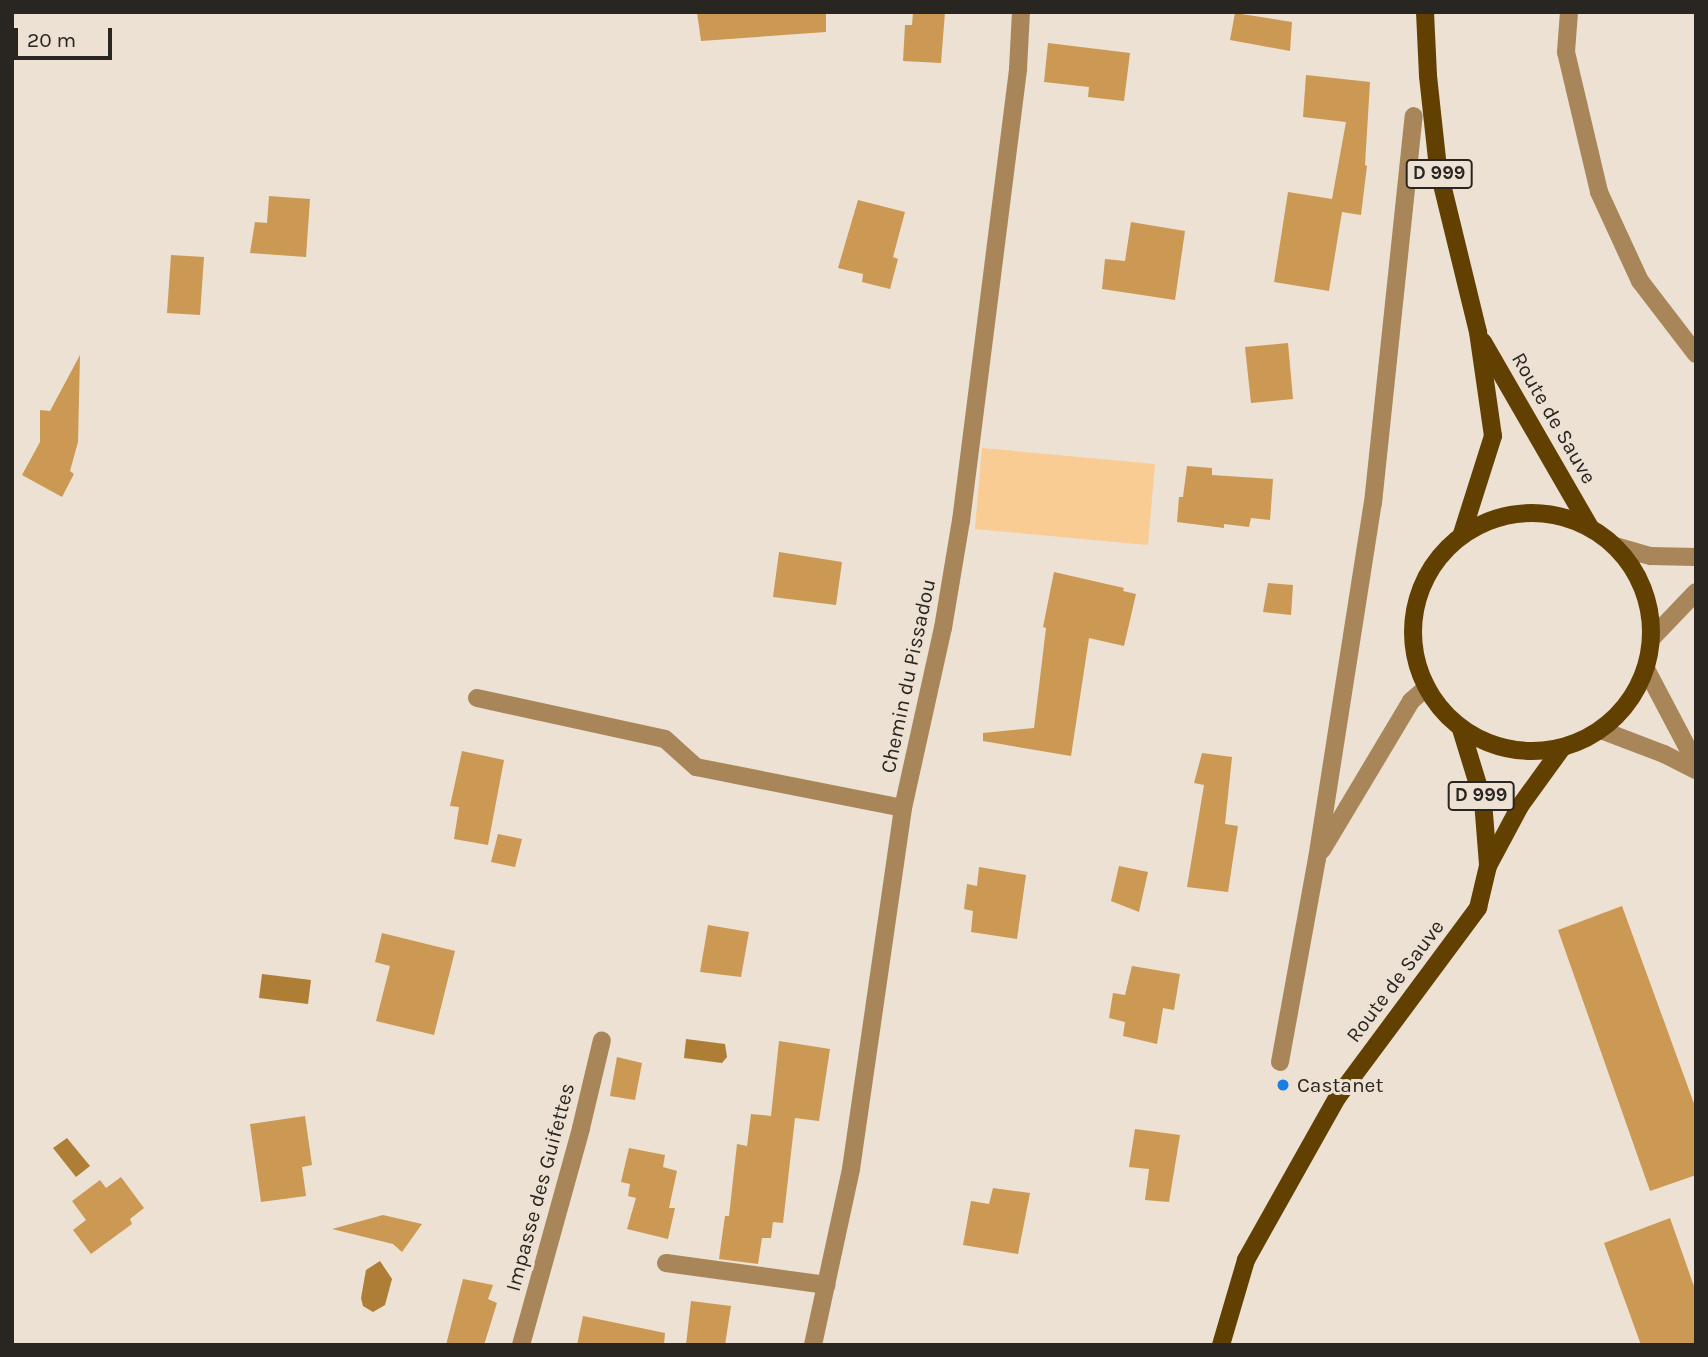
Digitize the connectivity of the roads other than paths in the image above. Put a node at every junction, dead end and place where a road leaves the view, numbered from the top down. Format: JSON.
{"nodes":[{"id":1,"x":1021,"y":12,"type":"edge"},
{"id":2,"x":1425,"y":12,"type":"edge"},
{"id":3,"x":1569,"y":12,"type":"edge"},
{"id":4,"x":1414,"y":116,"type":"dead end"},
{"id":5,"x":1478,"y":332,"type":"junction"},
{"id":6,"x":1696,"y":354,"type":"edge"},
{"id":7,"x":1590,"y":527,"type":"junction"},
{"id":8,"x":1462,"y":534,"type":"junction"},
{"id":9,"x":1615,"y":546,"type":"junction"},
{"id":10,"x":1696,"y":556,"type":"edge"},
{"id":11,"x":1696,"y":592,"type":"edge"},
{"id":12,"x":1651,"y":639,"type":"junction"},
{"id":13,"x":1646,"y":669,"type":"junction"},
{"id":14,"x":1427,"y":687,"type":"junction"},
{"id":15,"x":477,"y":698,"type":"dead end"},
{"id":16,"x":1461,"y":729,"type":"junction"},
{"id":17,"x":1601,"y":730,"type":"junction"},
{"id":18,"x":1562,"y":748,"type":"junction"},
{"id":19,"x":1696,"y":764,"type":"edge"},
{"id":20,"x":1696,"y":770,"type":"edge"},
{"id":21,"x":903,"y":808,"type":"junction"},
{"id":22,"x":1317,"y":859,"type":"junction"},
{"id":23,"x":1488,"y":866,"type":"junction"},
{"id":24,"x":602,"y":1040,"type":"dead end"},
{"id":25,"x":1280,"y":1062,"type":"dead end"},
{"id":26,"x":666,"y":1263,"type":"dead end"},
{"id":27,"x":826,"y":1285,"type":"junction"},
{"id":28,"x":521,"y":1345,"type":"edge"},
{"id":29,"x":813,"y":1345,"type":"edge"},
{"id":30,"x":1221,"y":1345,"type":"edge"}],
"edges":[{"from":1,"to":21,"type":"street","name":"Chemin du Pissadou"},
{"from":2,"to":5,"type":"main road","name":"Route de Sauve","number":"D 999"},
{"from":3,"to":6,"type":"street"},
{"from":4,"to":22,"type":"street"},
{"from":5,"to":7,"type":"main road","name":"Route de Sauve","number":"D 999"},
{"from":5,"to":8,"type":"main road","name":"Route de Sauve","number":"D 999"},
{"from":7,"to":8,"type":"main road"},
{"from":7,"to":9,"type":"main road"},
{"from":8,"to":14,"type":"main road"},
{"from":9,"to":10,"type":"street"},
{"from":9,"to":12,"type":"main road"},
{"from":11,"to":12,"type":"street"},
{"from":12,"to":13,"type":"main road"},
{"from":13,"to":17,"type":"main road"},
{"from":13,"to":19,"type":"street"},
{"from":14,"to":16,"type":"main road"},
{"from":14,"to":22,"type":"street"},
{"from":15,"to":21,"type":"street"},
{"from":16,"to":18,"type":"main road"},
{"from":16,"to":23,"type":"main road","name":"Route de Sauve","number":"D 999"},
{"from":17,"to":18,"type":"main road"},
{"from":17,"to":20,"type":"street"},
{"from":18,"to":23,"type":"main road","name":"Route de Sauve","number":"D 999"},
{"from":21,"to":27,"type":"street","name":"Chemin du Pissadou"},
{"from":22,"to":25,"type":"street"},
{"from":23,"to":30,"type":"main road","name":"Route de Sauve","number":"D 999"},
{"from":24,"to":28,"type":"street","name":"Impasse des Guifettes"},
{"from":26,"to":27,"type":"street"},
{"from":27,"to":29,"type":"street","name":"Chemin du Pissadou"}]}
